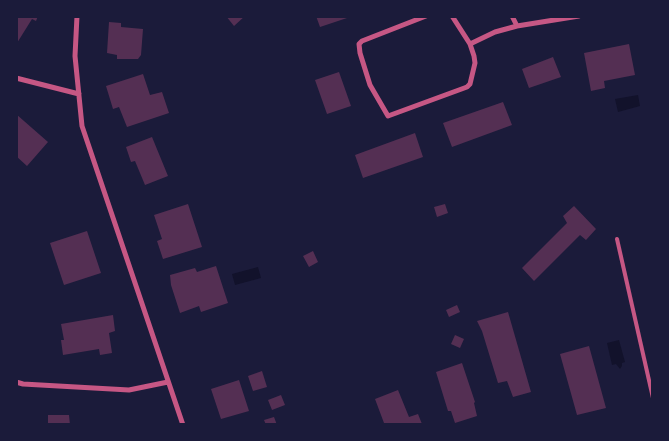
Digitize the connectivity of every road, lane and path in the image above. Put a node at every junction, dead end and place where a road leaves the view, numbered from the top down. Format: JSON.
{"nodes":[{"id":1,"x":78,"y":16,"type":"edge"},
{"id":2,"x":426,"y":16,"type":"edge"},
{"id":3,"x":452,"y":16,"type":"edge"},
{"id":4,"x":512,"y":16,"type":"edge"},
{"id":5,"x":579,"y":16,"type":"edge"},
{"id":6,"x":517,"y":26,"type":"junction"},
{"id":7,"x":470,"y":44,"type":"junction"},
{"id":8,"x":16,"y":78,"type":"edge"},
{"id":9,"x":78,"y":94,"type":"junction"},
{"id":10,"x":617,"y":239,"type":"dead end"},
{"id":11,"x":16,"y":382,"type":"edge"},
{"id":12,"x":168,"y":382,"type":"junction"},
{"id":13,"x":653,"y":398,"type":"edge"},
{"id":14,"x":182,"y":425,"type":"edge"}],
"edges":[{"from":1,"to":9,"type":"street"},
{"from":2,"to":7,"type":"street"},
{"from":3,"to":7,"type":"street"},
{"from":4,"to":6,"type":"street"},
{"from":5,"to":6,"type":"street"},
{"from":6,"to":7,"type":"street"},
{"from":8,"to":9,"type":"street"},
{"from":9,"to":12,"type":"street"},
{"from":10,"to":13,"type":"lane"},
{"from":11,"to":12,"type":"street"},
{"from":12,"to":14,"type":"street"}]}
